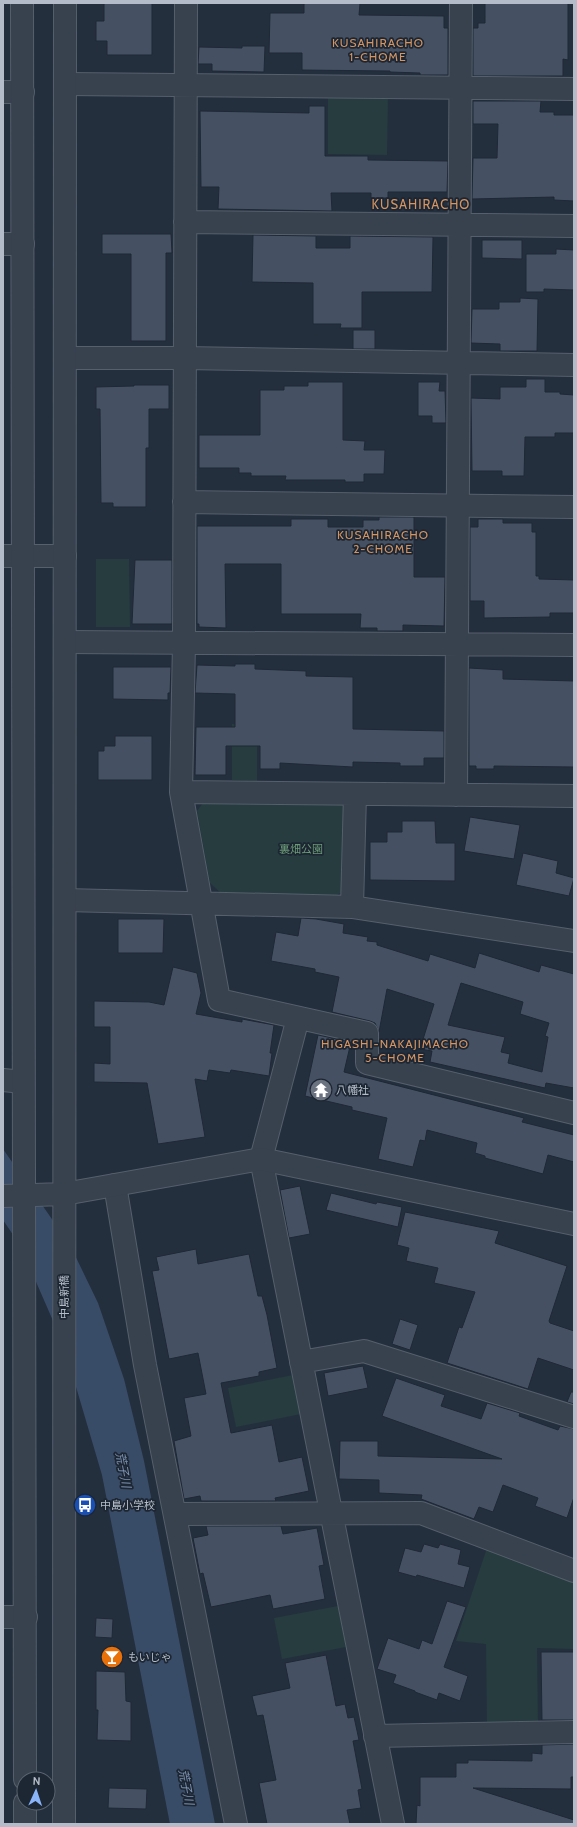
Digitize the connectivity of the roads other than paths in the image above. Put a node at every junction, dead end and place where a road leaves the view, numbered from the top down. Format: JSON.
{"nodes":[{"id":1,"x":22,"y":3,"type":"edge"},
{"id":2,"x":65,"y":3,"type":"edge"},
{"id":3,"x":186,"y":3,"type":"edge"},
{"id":4,"x":461,"y":3,"type":"edge"},
{"id":5,"x":66,"y":84,"type":"junction"},
{"id":6,"x":186,"y":85,"type":"junction"},
{"id":7,"x":460,"y":88,"type":"junction"},
{"id":8,"x":574,"y":89,"type":"edge"},
{"id":9,"x":13,"y":92,"type":"edge"},
{"id":10,"x":185,"y":222,"type":"junction"},
{"id":11,"x":459,"y":225,"type":"junction"},
{"id":12,"x":574,"y":226,"type":"edge"},
{"id":13,"x":13,"y":244,"type":"edge"},
{"id":14,"x":65,"y":358,"type":"junction"},
{"id":15,"x":185,"y":358,"type":"junction"},
{"id":16,"x":458,"y":363,"type":"junction"},
{"id":17,"x":574,"y":365,"type":"edge"},
{"id":18,"x":184,"y":502,"type":"junction"},
{"id":19,"x":457,"y":505,"type":"junction"},
{"id":20,"x":574,"y":507,"type":"edge"},
{"id":21,"x":13,"y":556,"type":"edge"},
{"id":22,"x":65,"y":556,"type":"junction"},
{"id":23,"x":65,"y":642,"type":"junction"},
{"id":24,"x":184,"y":643,"type":"junction"},
{"id":25,"x":456,"y":644,"type":"junction"},
{"id":26,"x":574,"y":645,"type":"edge"},
{"id":27,"x":181,"y":792,"type":"junction"},
{"id":28,"x":355,"y":794,"type":"junction"},
{"id":29,"x":456,"y":795,"type":"junction"},
{"id":30,"x":574,"y":796,"type":"edge"},
{"id":31,"x":64,"y":900,"type":"junction"},
{"id":32,"x":201,"y":903,"type":"junction"},
{"id":33,"x":352,"y":907,"type":"junction"},
{"id":34,"x":574,"y":941,"type":"edge"},
{"id":35,"x":298,"y":1018,"type":"junction"},
{"id":36,"x":13,"y":1081,"type":"edge"},
{"id":37,"x":574,"y":1113,"type":"edge"},
{"id":38,"x":261,"y":1159,"type":"junction"},
{"id":39,"x":115,"y":1185,"type":"junction"},
{"id":40,"x":56,"y":1194,"type":"junction"},
{"id":41,"x":13,"y":1196,"type":"edge"},
{"id":42,"x":574,"y":1224,"type":"edge"},
{"id":43,"x":301,"y":1362,"type":"junction"},
{"id":44,"x":574,"y":1418,"type":"edge"},
{"id":45,"x":175,"y":1514,"type":"junction"},
{"id":46,"x":331,"y":1514,"type":"junction"},
{"id":47,"x":574,"y":1571,"type":"edge"},
{"id":48,"x":3,"y":1617,"type":"edge"},
{"id":49,"x":26,"y":1618,"type":"junction"},
{"id":50,"x":574,"y":1732,"type":"edge"},
{"id":51,"x":375,"y":1736,"type":"junction"},
{"id":52,"x":25,"y":1771,"type":"edge"},
{"id":53,"x":25,"y":1811,"type":"edge"},
{"id":54,"x":25,"y":1824,"type":"edge"},
{"id":55,"x":64,"y":1824,"type":"edge"},
{"id":56,"x":236,"y":1824,"type":"edge"},
{"id":57,"x":392,"y":1824,"type":"edge"}],
"edges":[{"from":1,"to":9,"type":"street"},
{"from":2,"to":5,"type":"street","name":"中島新橋"},
{"from":3,"to":6,"type":"street"},
{"from":4,"to":7,"type":"street"},
{"from":5,"to":6,"type":"street"},
{"from":5,"to":14,"type":"street","name":"中島新橋"},
{"from":6,"to":7,"type":"street"},
{"from":6,"to":10,"type":"street"},
{"from":7,"to":8,"type":"street"},
{"from":7,"to":11,"type":"street"},
{"from":9,"to":13,"type":"street"},
{"from":10,"to":11,"type":"street"},
{"from":10,"to":15,"type":"street"},
{"from":11,"to":12,"type":"street"},
{"from":11,"to":16,"type":"street"},
{"from":13,"to":21,"type":"street"},
{"from":14,"to":15,"type":"street"},
{"from":14,"to":22,"type":"street","name":"中島新橋"},
{"from":15,"to":16,"type":"street"},
{"from":15,"to":18,"type":"street"},
{"from":16,"to":17,"type":"street"},
{"from":16,"to":19,"type":"street"},
{"from":18,"to":19,"type":"street"},
{"from":18,"to":24,"type":"street"},
{"from":19,"to":20,"type":"street"},
{"from":19,"to":25,"type":"street"},
{"from":21,"to":22,"type":"street"},
{"from":21,"to":36,"type":"street"},
{"from":22,"to":23,"type":"street","name":"中島新橋"},
{"from":23,"to":24,"type":"street"},
{"from":23,"to":31,"type":"street","name":"中島新橋"},
{"from":24,"to":25,"type":"street"},
{"from":24,"to":27,"type":"street"},
{"from":25,"to":26,"type":"street"},
{"from":25,"to":29,"type":"street"},
{"from":27,"to":28,"type":"street"},
{"from":27,"to":32,"type":"street"},
{"from":28,"to":29,"type":"street"},
{"from":28,"to":33,"type":"street"},
{"from":29,"to":30,"type":"street"},
{"from":31,"to":32,"type":"street"},
{"from":31,"to":40,"type":"street","name":"中島新橋"},
{"from":32,"to":33,"type":"street"},
{"from":32,"to":35,"type":"street"},
{"from":33,"to":34,"type":"street"},
{"from":35,"to":37,"type":"street"},
{"from":35,"to":38,"type":"street"},
{"from":36,"to":41,"type":"street"},
{"from":38,"to":39,"type":"street"},
{"from":38,"to":42,"type":"street"},
{"from":38,"to":43,"type":"street"},
{"from":39,"to":40,"type":"street"},
{"from":39,"to":45,"type":"street"},
{"from":40,"to":41,"type":"street"},
{"from":40,"to":55,"type":"street","name":"中島新橋"},
{"from":41,"to":49,"type":"street"},
{"from":43,"to":44,"type":"street"},
{"from":43,"to":46,"type":"street"},
{"from":45,"to":46,"type":"street"},
{"from":45,"to":56,"type":"street"},
{"from":46,"to":47,"type":"street"},
{"from":46,"to":51,"type":"street"},
{"from":48,"to":49,"type":"street"},
{"from":49,"to":52,"type":"street"},
{"from":50,"to":51,"type":"street"},
{"from":51,"to":57,"type":"street"},
{"from":53,"to":54,"type":"street"}]}
